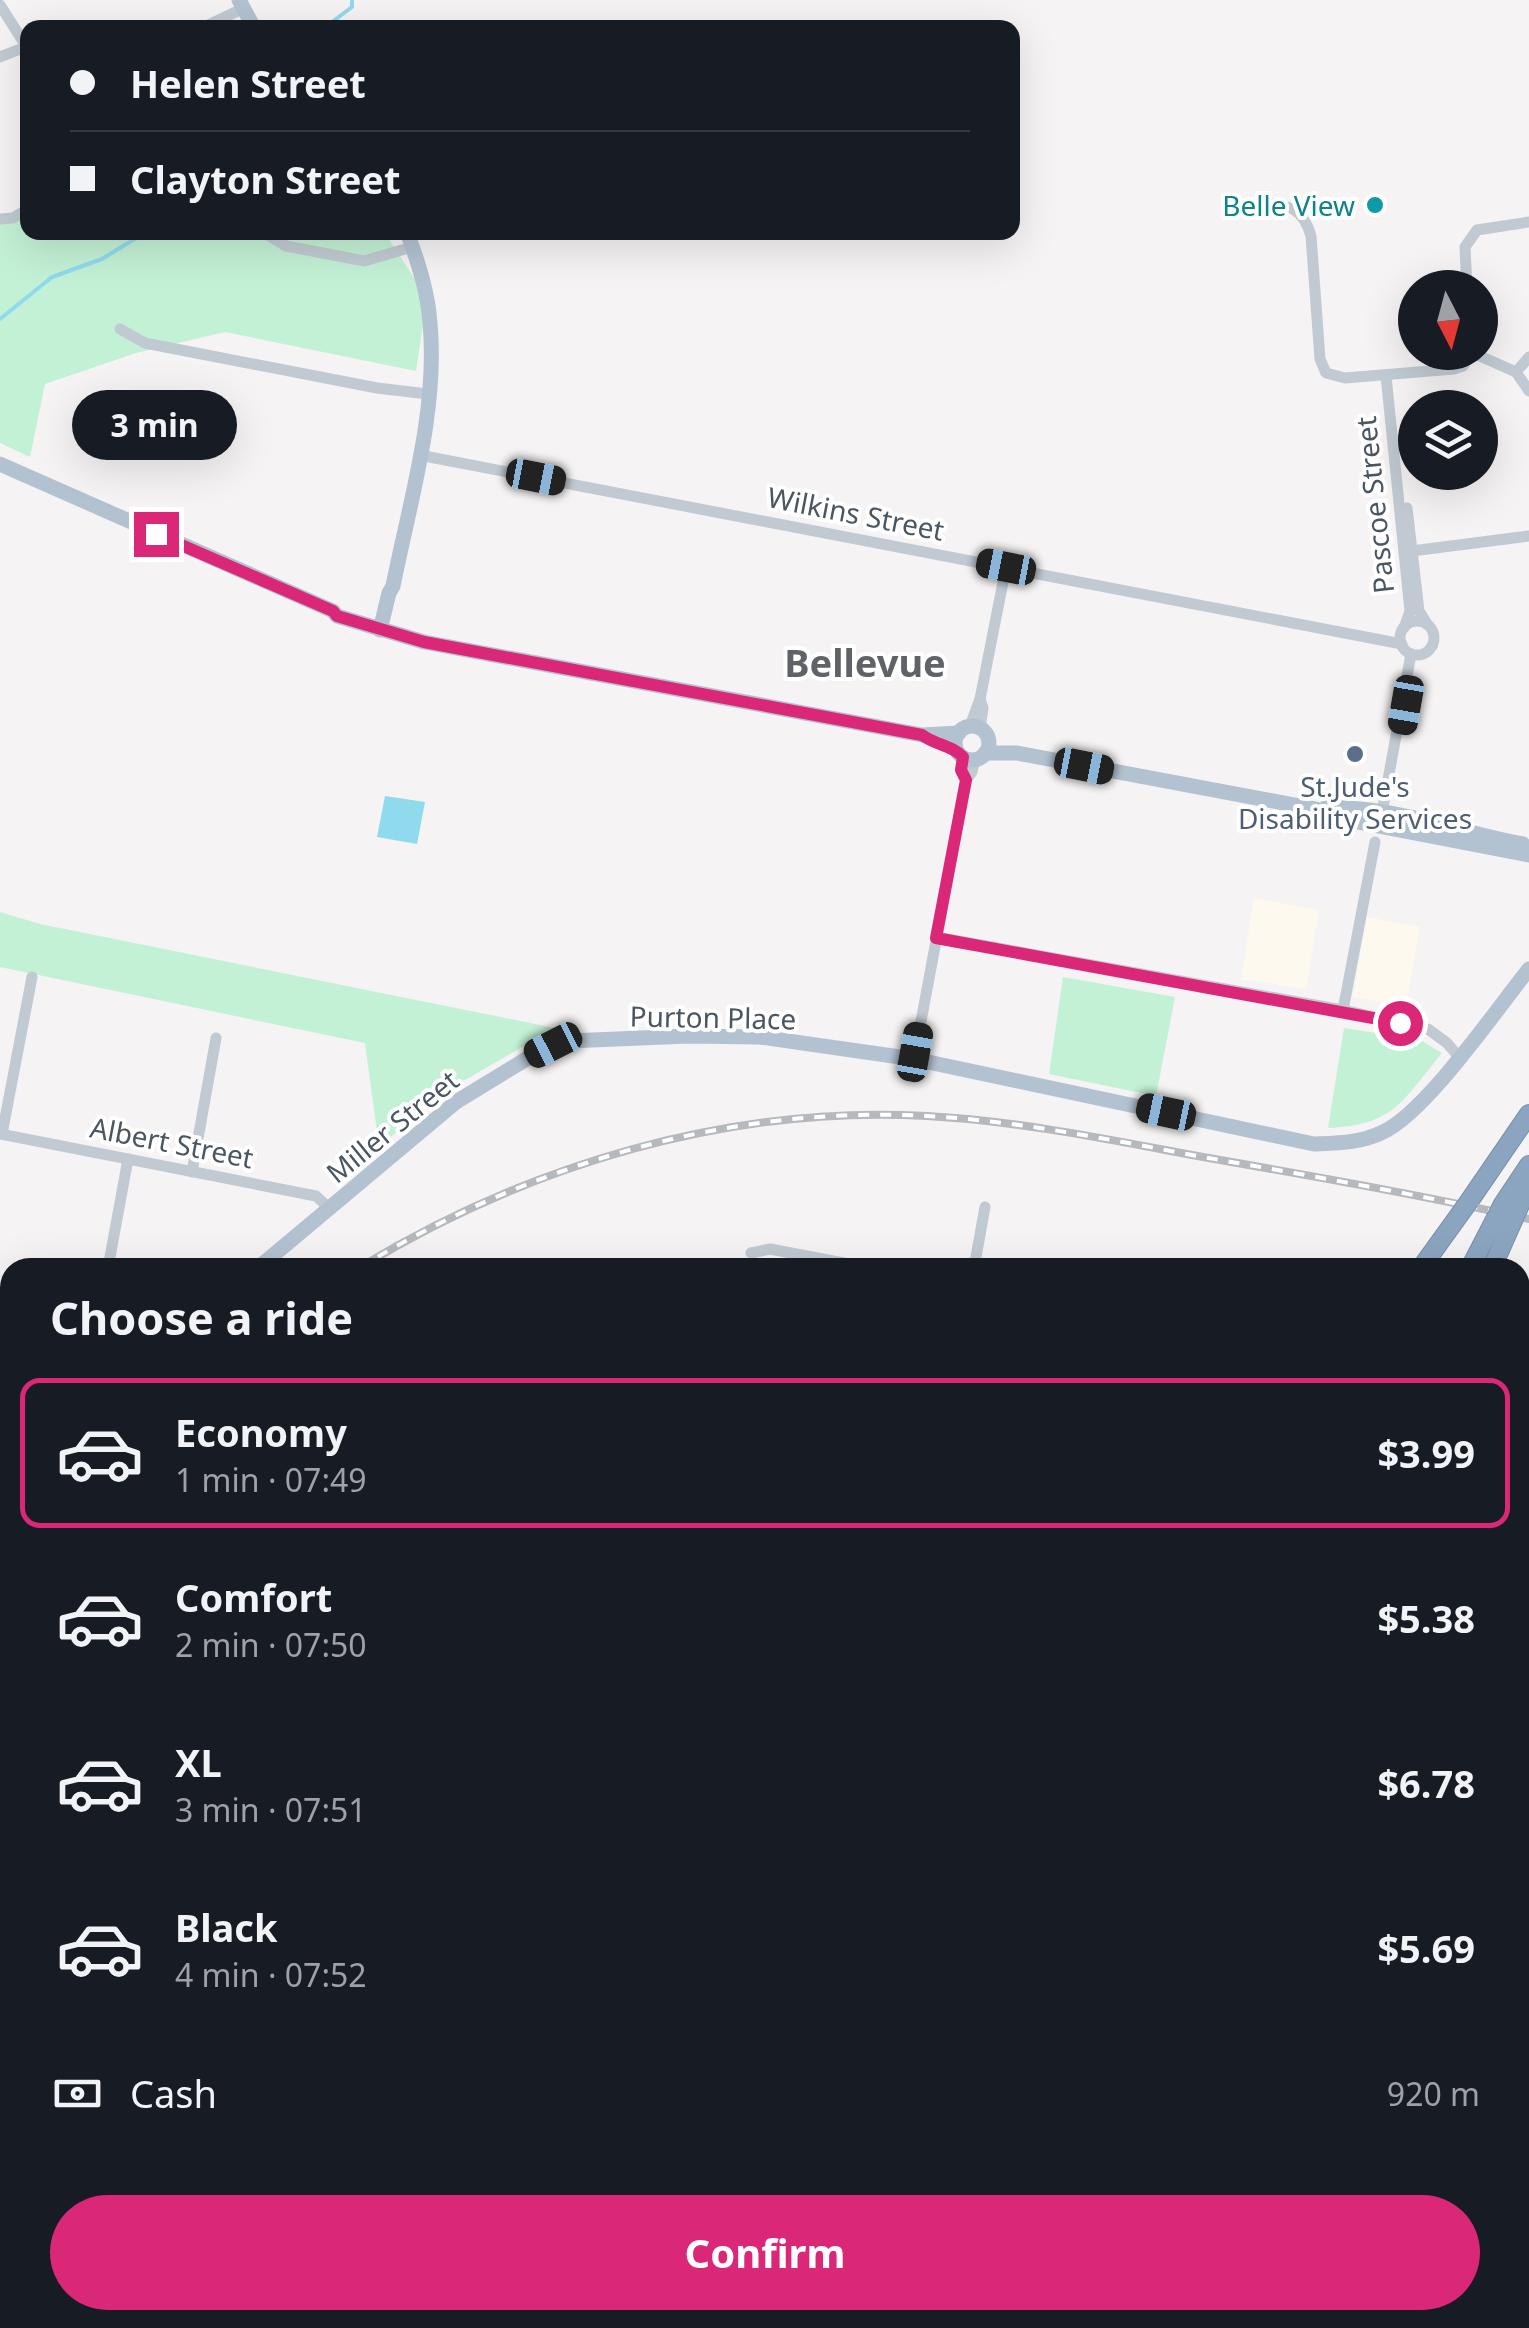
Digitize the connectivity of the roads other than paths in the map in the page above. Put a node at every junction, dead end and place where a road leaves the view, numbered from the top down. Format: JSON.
{"nodes":[{"id":1,"x":240,"y":4,"type":"edge"},
{"id":2,"x":0,"y":5,"type":"edge"},
{"id":3,"x":215,"y":20,"type":"edge"},
{"id":4,"x":20,"y":35,"type":"edge"},
{"id":5,"x":1262,"y":202,"type":"dead end"},
{"id":6,"x":1529,"y":224,"type":"edge"},
{"id":7,"x":276,"y":240,"type":"edge"},
{"id":8,"x":409,"y":240,"type":"edge"},
{"id":9,"x":1465,"y":270,"type":"edge"},
{"id":10,"x":120,"y":329,"type":"dead end"},
{"id":11,"x":1529,"y":357,"type":"edge"},
{"id":12,"x":1498,"y":364,"type":"edge"},
{"id":13,"x":1445,"y":370,"type":"edge"},
{"id":14,"x":1516,"y":372,"type":"junction"},
{"id":15,"x":1390,"y":376,"type":"junction"},
{"id":16,"x":1529,"y":390,"type":"edge"},
{"id":17,"x":428,"y":394,"type":"junction"},
{"id":18,"x":419,"y":455,"type":"junction"},
{"id":19,"x":0,"y":464,"type":"edge"},
{"id":20,"x":1529,"y":536,"type":"edge"},
{"id":21,"x":1408,"y":551,"type":"junction"},
{"id":22,"x":1006,"y":567,"type":"junction"},
{"id":23,"x":1427,"y":624,"type":"junction"},
{"id":24,"x":384,"y":628,"type":"junction"},
{"id":25,"x":1404,"y":628,"type":"junction"},
{"id":26,"x":1410,"y":651,"type":"junction"},
{"id":27,"x":972,"y":743,"type":"junction"},
{"id":28,"x":1382,"y":824,"type":"junction"},
{"id":29,"x":1529,"y":845,"type":"edge"},
{"id":30,"x":1529,"y":855,"type":"edge"},
{"id":31,"x":936,"y":938,"type":"junction"},
{"id":32,"x":1529,"y":968,"type":"edge"},
{"id":33,"x":32,"y":977,"type":"dead end"},
{"id":34,"x":1343,"y":1010,"type":"junction"},
{"id":35,"x":216,"y":1038,"type":"dead end"},
{"id":36,"x":569,"y":1041,"type":"joint"},
{"id":37,"x":1458,"y":1056,"type":"junction"},
{"id":38,"x":914,"y":1059,"type":"junction"},
{"id":39,"x":1529,"y":1114,"type":"edge"},
{"id":40,"x":1,"y":1134,"type":"edge"},
{"id":41,"x":128,"y":1159,"type":"junction"},
{"id":42,"x":1529,"y":1165,"type":"edge"},
{"id":43,"x":192,"y":1172,"type":"junction"},
{"id":44,"x":1529,"y":1188,"type":"edge"},
{"id":45,"x":1470,"y":1200,"type":"junction"},
{"id":46,"x":1511,"y":1206,"type":"junction"},
{"id":47,"x":986,"y":1207,"type":"dead end"},
{"id":48,"x":330,"y":1208,"type":"junction"},
{"id":49,"x":751,"y":1252,"type":"dead end"},
{"id":50,"x":110,"y":1258,"type":"edge"},
{"id":51,"x":270,"y":1258,"type":"edge"},
{"id":52,"x":817,"y":1258,"type":"edge"},
{"id":53,"x":976,"y":1258,"type":"edge"},
{"id":54,"x":1428,"y":1258,"type":"edge"},
{"id":55,"x":1439,"y":1258,"type":"edge"},
{"id":56,"x":1477,"y":1258,"type":"edge"},
{"id":57,"x":1495,"y":1258,"type":"edge"}],
"edges":[{"from":1,"to":3,"type":"street"},
{"from":2,"to":4,"type":"street"},
{"from":5,"to":15,"type":"street"},
{"from":6,"to":9,"type":"street"},
{"from":7,"to":8,"type":"street"},
{"from":8,"to":17,"type":"main road"},
{"from":10,"to":17,"type":"street"},
{"from":11,"to":14,"type":"street"},
{"from":12,"to":14,"type":"street"},
{"from":13,"to":15,"type":"street"},
{"from":14,"to":16,"type":"street"},
{"from":15,"to":21,"type":"street","name":"Pascoe Street"},
{"from":17,"to":18,"type":"main road"},
{"from":18,"to":22,"type":"street","name":"Wilkins Street"},
{"from":18,"to":24,"type":"main road"},
{"from":19,"to":24,"type":"main road"},
{"from":20,"to":21,"type":"street"},
{"from":21,"to":23,"type":"street","name":"Pascoe Street"},
{"from":21,"to":25,"type":"street","name":"Pascoe Street"},
{"from":22,"to":26,"type":"street","name":"Wilkins Street"},
{"from":22,"to":27,"type":"street"},
{"from":23,"to":25,"type":"street"},
{"from":23,"to":26,"type":"street"},
{"from":24,"to":27,"type":"main road"},
{"from":25,"to":26,"type":"street"},
{"from":26,"to":28,"type":"street"},
{"from":27,"to":28,"type":"main road"},
{"from":27,"to":31,"type":"street"},
{"from":28,"to":29,"type":"main road"},
{"from":28,"to":30,"type":"main road"},
{"from":28,"to":34,"type":"street"},
{"from":31,"to":34,"type":"street"},
{"from":31,"to":38,"type":"street"},
{"from":32,"to":37,"type":"main road","name":"Purton Place"},
{"from":33,"to":40,"type":"street"},
{"from":34,"to":37,"type":"street"},
{"from":35,"to":43,"type":"street"},
{"from":36,"to":38,"type":"main road","name":"Purton Place"},
{"from":36,"to":48,"type":"main road","name":"Miller Street"},
{"from":37,"to":38,"type":"main road","name":"Purton Place"},
{"from":39,"to":45,"type":"highway"},
{"from":40,"to":41,"type":"street","name":"Albert Street"},
{"from":41,"to":43,"type":"street","name":"Albert Street"},
{"from":41,"to":50,"type":"street"},
{"from":42,"to":46,"type":"highway"},
{"from":43,"to":48,"type":"street","name":"Albert Street"},
{"from":44,"to":46,"type":"highway"},
{"from":45,"to":54,"type":"highway","bridge":true},
{"from":45,"to":55,"type":"highway","bridge":true},
{"from":46,"to":56,"type":"highway","bridge":true},
{"from":46,"to":57,"type":"highway","bridge":true},
{"from":47,"to":53,"type":"street"},
{"from":48,"to":51,"type":"main road","name":"Miller Street"},
{"from":49,"to":52,"type":"street"}]}
